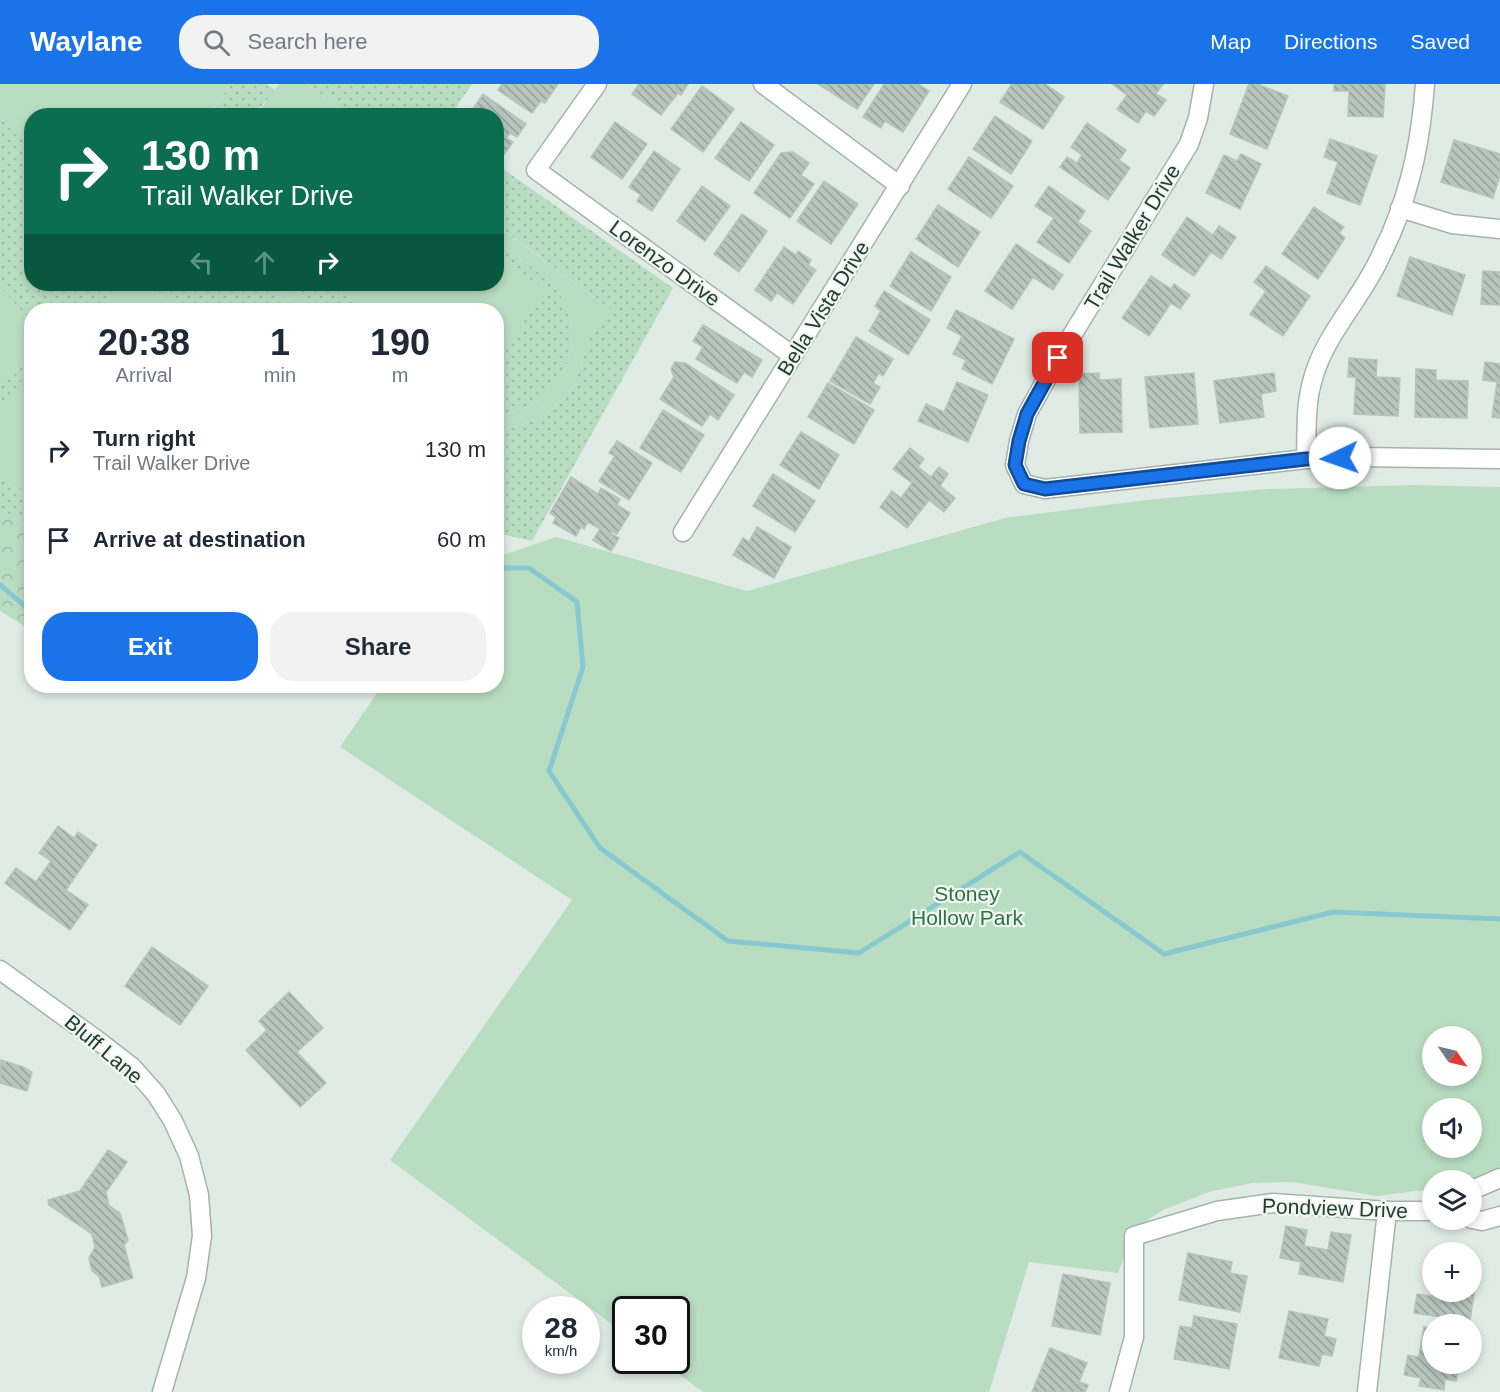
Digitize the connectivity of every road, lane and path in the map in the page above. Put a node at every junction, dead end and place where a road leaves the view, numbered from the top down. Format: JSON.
{"nodes":[{"id":1,"x":597,"y":84,"type":"edge"},
{"id":2,"x":763,"y":84,"type":"edge"},
{"id":3,"x":962,"y":84,"type":"edge"},
{"id":4,"x":1204,"y":84,"type":"edge"},
{"id":5,"x":1425,"y":84,"type":"edge"},
{"id":6,"x":900,"y":186,"type":"junction"},
{"id":7,"x":1400,"y":208,"type":"junction"},
{"id":8,"x":1500,"y":229,"type":"edge"},
{"id":9,"x":793,"y":356,"type":"junction"},
{"id":10,"x":1306,"y":459,"type":"junction"},
{"id":11,"x":1500,"y":459,"type":"edge"},
{"id":12,"x":683,"y":532,"type":"dead end"},
{"id":13,"x":0,"y":970,"type":"edge"},
{"id":14,"x":1500,"y":1178,"type":"edge"},
{"id":15,"x":1482,"y":1186,"type":"edge"},
{"id":16,"x":1387,"y":1211,"type":"junction"},
{"id":17,"x":1422,"y":1211,"type":"edge"},
{"id":18,"x":1500,"y":1216,"type":"edge"},
{"id":19,"x":1482,"y":1221,"type":"edge"},
{"id":20,"x":162,"y":1392,"type":"edge"},
{"id":21,"x":1119,"y":1392,"type":"edge"},
{"id":22,"x":1367,"y":1392,"type":"edge"}],
"edges":[{"from":1,"to":9,"type":"street","name":"Lorenzo Drive"},
{"from":2,"to":6,"type":"street"},
{"from":3,"to":6,"type":"street","name":"Bella Vista Drive"},
{"from":4,"to":10,"type":"street","name":"Trail Walker Drive"},
{"from":5,"to":7,"type":"street"},
{"from":6,"to":9,"type":"street","name":"Bella Vista Drive"},
{"from":7,"to":8,"type":"street"},
{"from":7,"to":10,"type":"street"},
{"from":9,"to":12,"type":"street","name":"Bella Vista Drive"},
{"from":10,"to":11,"type":"street"},
{"from":13,"to":20,"type":"street","name":"Bluff Lane"},
{"from":14,"to":15,"type":"street"},
{"from":16,"to":17,"type":"street","name":"Pondview Drive"},
{"from":16,"to":21,"type":"street","name":"Pondview Drive"},
{"from":16,"to":22,"type":"street"},
{"from":18,"to":19,"type":"street"}]}
